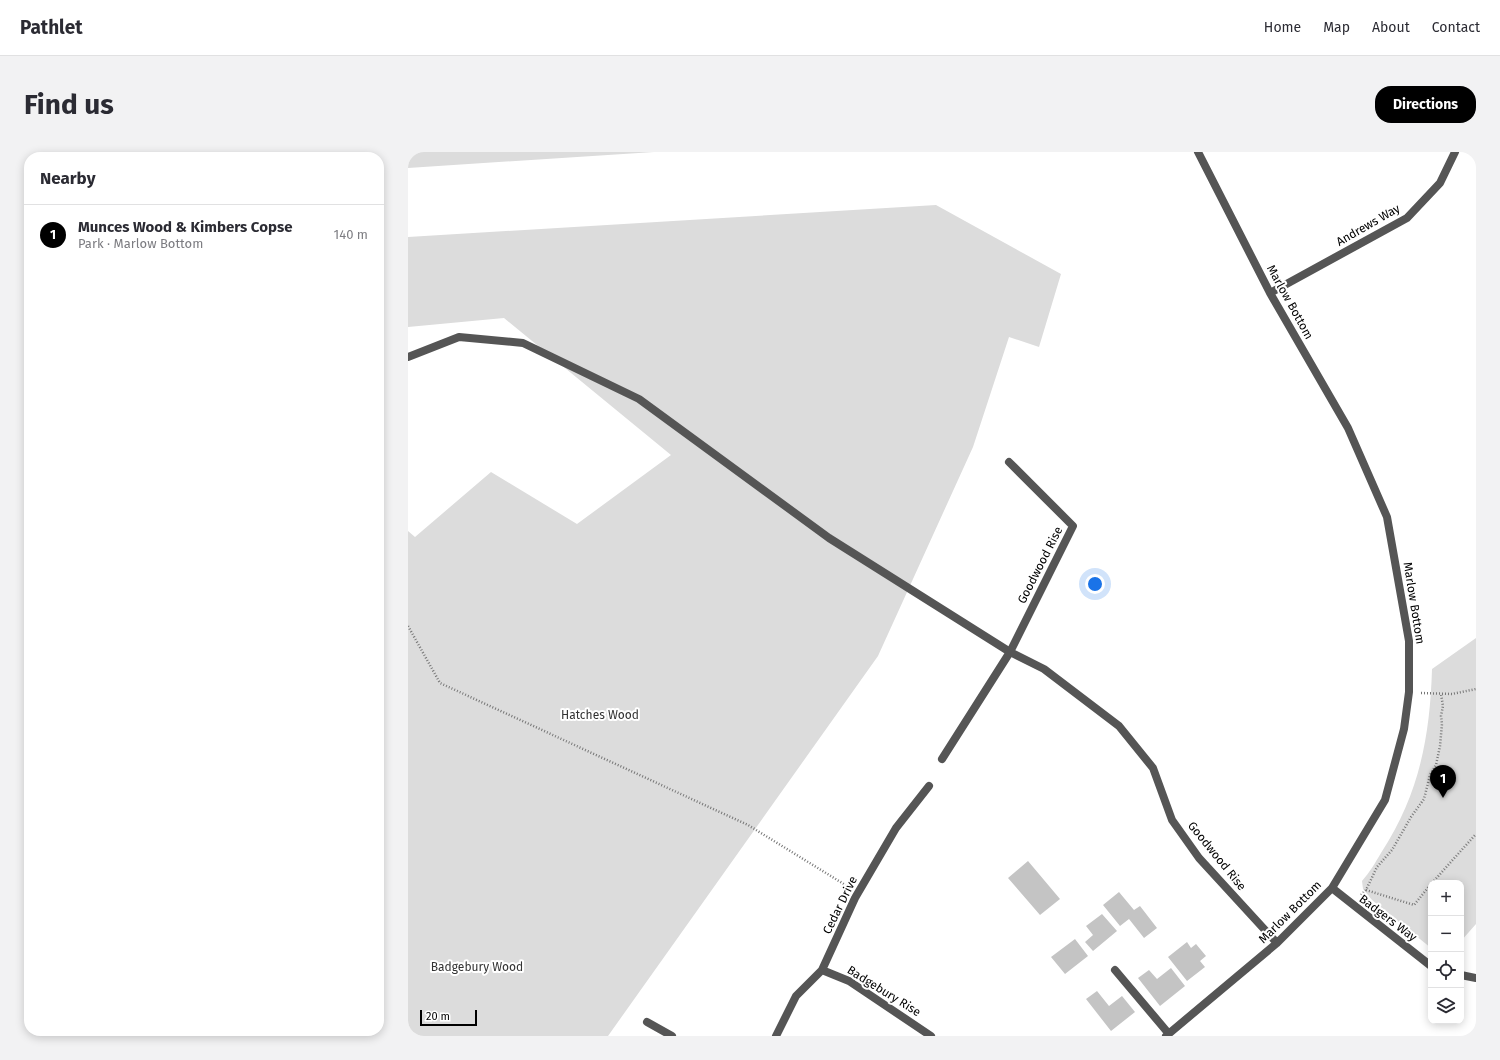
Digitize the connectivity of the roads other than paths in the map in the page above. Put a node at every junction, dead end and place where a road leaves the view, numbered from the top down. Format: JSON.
{"nodes":[{"id":1,"x":1198,"y":152,"type":"edge"},
{"id":2,"x":1455,"y":152,"type":"edge"},
{"id":3,"x":1270,"y":293,"type":"junction"},
{"id":4,"x":408,"y":357,"type":"edge"},
{"id":5,"x":1009,"y":462,"type":"dead end"},
{"id":6,"x":1010,"y":652,"type":"junction"},
{"id":7,"x":942,"y":759,"type":"dead end"},
{"id":8,"x":928,"y":786,"type":"dead end"},
{"id":9,"x":1332,"y":888,"type":"junction"},
{"id":10,"x":1277,"y":944,"type":"junction"},
{"id":11,"x":1428,"y":964,"type":"edge"},
{"id":12,"x":822,"y":970,"type":"junction"},
{"id":13,"x":1115,"y":970,"type":"dead end"},
{"id":14,"x":1464,"y":976,"type":"edge"},
{"id":15,"x":1476,"y":978,"type":"edge"},
{"id":16,"x":647,"y":1022,"type":"dead end"},
{"id":17,"x":1167,"y":1035,"type":"edge"},
{"id":18,"x":672,"y":1036,"type":"edge"},
{"id":19,"x":776,"y":1036,"type":"edge"},
{"id":20,"x":931,"y":1036,"type":"edge"}],
"edges":[{"from":1,"to":3,"type":"street","name":"Marlow Bottom"},
{"from":2,"to":3,"type":"street","name":"Andrews Way"},
{"from":3,"to":9,"type":"street","name":"Marlow Bottom"},
{"from":4,"to":6,"type":"street"},
{"from":5,"to":6,"type":"street","name":"Goodwood Rise"},
{"from":6,"to":7,"type":"street","name":"Goodwood Rise"},
{"from":6,"to":10,"type":"street","name":"Goodwood Rise"},
{"from":8,"to":12,"type":"street","name":"Cedar Drive"},
{"from":9,"to":10,"type":"street","name":"Marlow Bottom"},
{"from":9,"to":11,"type":"street","name":"Badgers Way"},
{"from":10,"to":17,"type":"street","name":"Marlow Bottom"},
{"from":12,"to":19,"type":"street","name":"Cedar Drive"},
{"from":12,"to":20,"type":"street","name":"Badgebury Rise"},
{"from":13,"to":17,"type":"street"},
{"from":14,"to":15,"type":"street"},
{"from":16,"to":18,"type":"street"}]}
